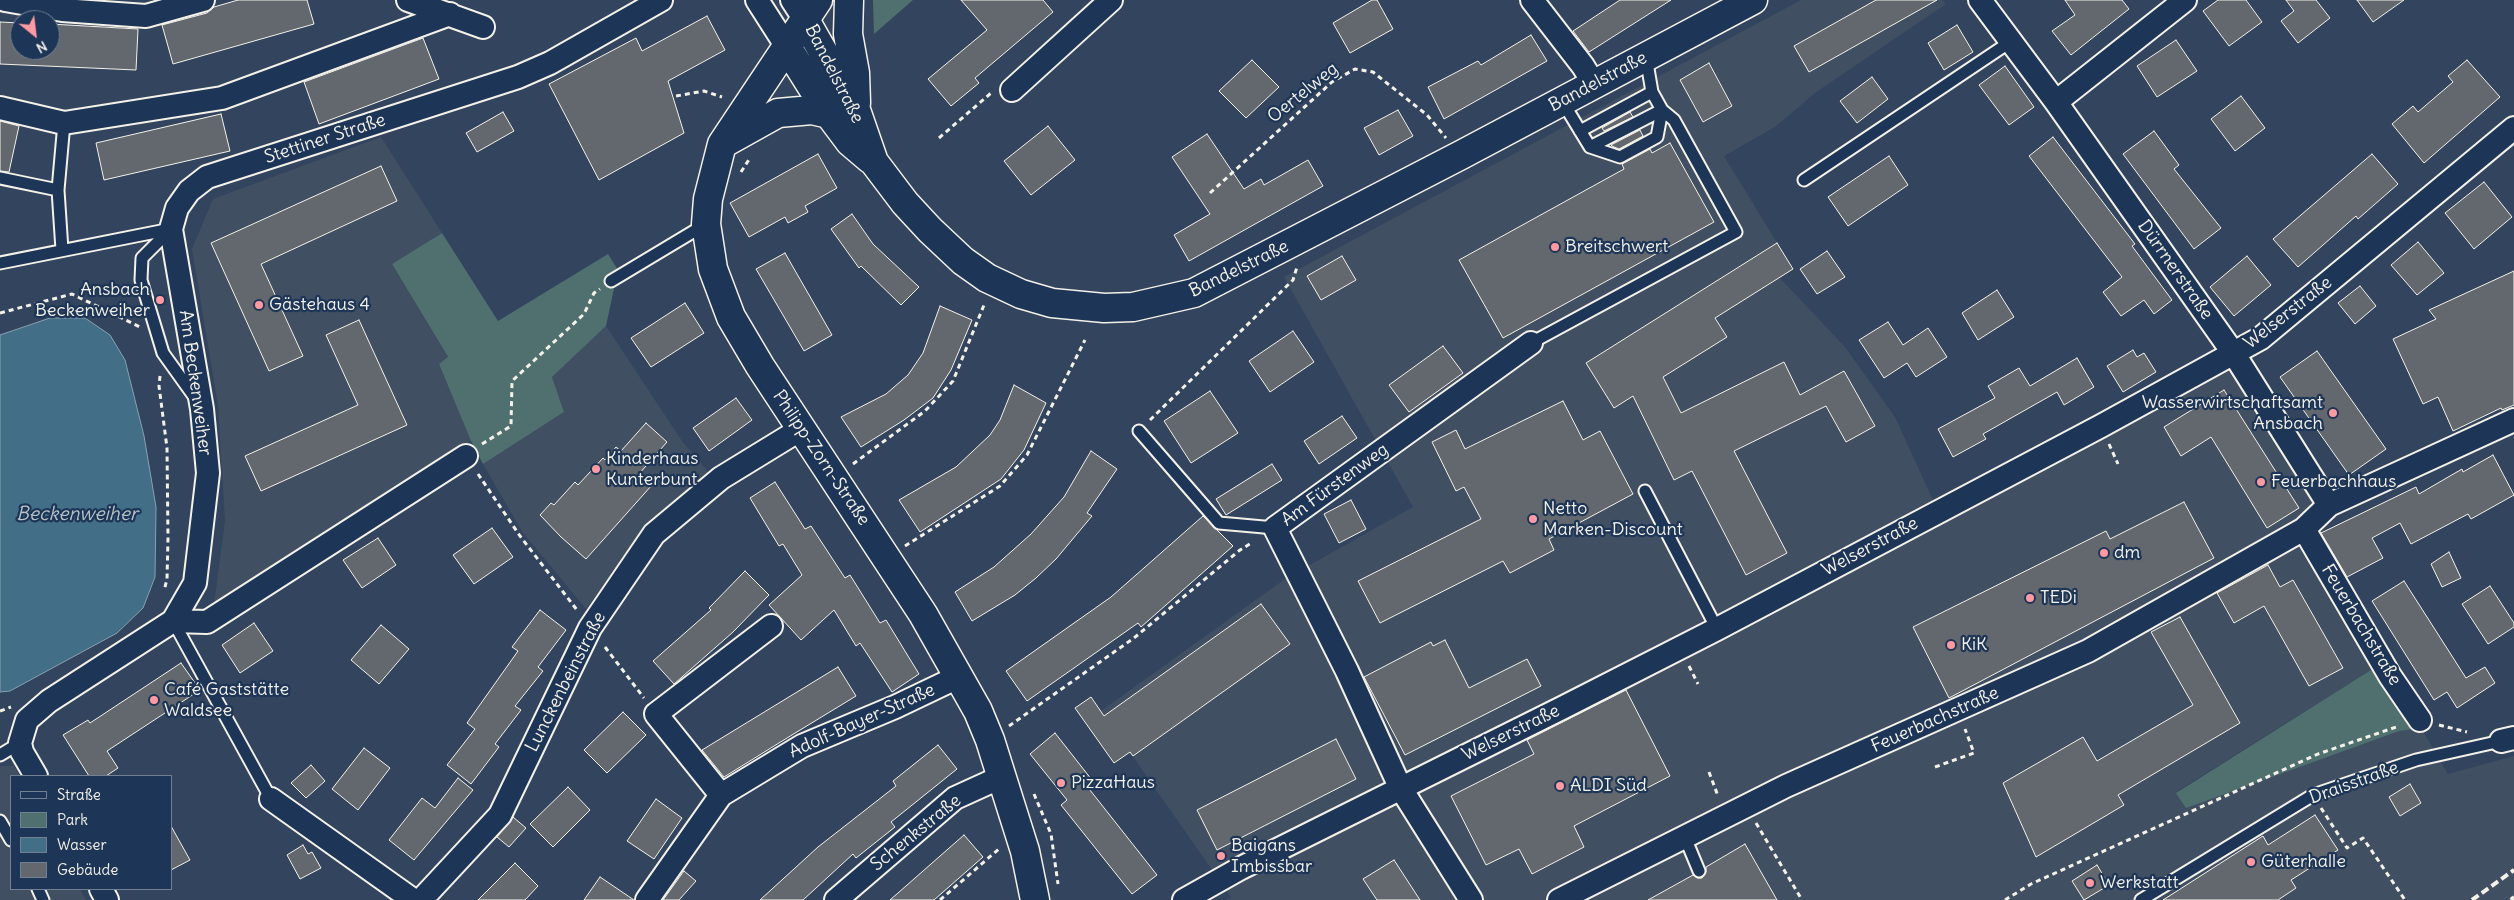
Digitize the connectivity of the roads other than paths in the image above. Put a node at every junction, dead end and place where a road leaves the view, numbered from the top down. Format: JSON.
{"nodes":[{"id":1,"x":5,"y":0,"type":"edge"},
{"id":2,"x":203,"y":0,"type":"edge"},
{"id":3,"x":408,"y":0,"type":"edge"},
{"id":4,"x":661,"y":0,"type":"edge"},
{"id":5,"x":757,"y":0,"type":"edge"},
{"id":6,"x":849,"y":0,"type":"edge"},
{"id":7,"x":1112,"y":0,"type":"edge"},
{"id":8,"x":1532,"y":0,"type":"edge"},
{"id":9,"x":1752,"y":0,"type":"edge"},
{"id":10,"x":1980,"y":0,"type":"edge"},
{"id":11,"x":2184,"y":0,"type":"edge"},
{"id":12,"x":59,"y":5,"type":"edge"},
{"id":13,"x":805,"y":7,"type":"edge"},
{"id":14,"x":450,"y":14,"type":"junction"},
{"id":15,"x":483,"y":26,"type":"dead end"},
{"id":16,"x":2010,"y":42,"type":"junction"},
{"id":17,"x":787,"y":47,"type":"junction"},
{"id":18,"x":1646,"y":57,"type":"junction"},
{"id":19,"x":1594,"y":84,"type":"junction"},
{"id":20,"x":1012,"y":90,"type":"road end"},
{"id":21,"x":1652,"y":92,"type":"junction"},
{"id":22,"x":1562,"y":101,"type":"junction"},
{"id":23,"x":2056,"y":102,"type":"junction"},
{"id":24,"x":0,"y":108,"type":"edge"},
{"id":25,"x":856,"y":110,"type":"junction"},
{"id":26,"x":1662,"y":110,"type":"junction"},
{"id":27,"x":829,"y":114,"type":"junction"},
{"id":28,"x":64,"y":123,"type":"junction"},
{"id":29,"x":2514,"y":128,"type":"edge"},
{"id":30,"x":1580,"y":131,"type":"junction"},
{"id":31,"x":722,"y":144,"type":"junction"},
{"id":32,"x":1590,"y":147,"type":"junction"},
{"id":33,"x":874,"y":162,"type":"junction"},
{"id":34,"x":0,"y":178,"type":"edge"},
{"id":35,"x":1804,"y":180,"type":"dead end"},
{"id":36,"x":58,"y":190,"type":"junction"},
{"id":37,"x":706,"y":224,"type":"junction"},
{"id":38,"x":171,"y":229,"type":"junction"},
{"id":39,"x":62,"y":250,"type":"junction"},
{"id":40,"x":0,"y":263,"type":"edge"},
{"id":41,"x":611,"y":280,"type":"road end"},
{"id":42,"x":1531,"y":343,"type":"joint"},
{"id":43,"x":2234,"y":354,"type":"junction"},
{"id":44,"x":202,"y":409,"type":"junction"},
{"id":45,"x":2514,"y":420,"type":"edge"},
{"id":46,"x":801,"y":429,"type":"junction"},
{"id":47,"x":1139,"y":432,"type":"road end"},
{"id":48,"x":466,"y":456,"type":"road end"},
{"id":49,"x":1645,"y":491,"type":"dead end"},
{"id":50,"x":2329,"y":505,"type":"junction"},
{"id":51,"x":1275,"y":528,"type":"junction"},
{"id":52,"x":2304,"y":529,"type":"junction"},
{"id":53,"x":173,"y":621,"type":"junction"},
{"id":54,"x":771,"y":626,"type":"dead end"},
{"id":55,"x":1717,"y":629,"type":"junction"},
{"id":56,"x":960,"y":676,"type":"junction"},
{"id":57,"x":2413,"y":722,"type":"road end"},
{"id":58,"x":2508,"y":739,"type":"edge"},
{"id":59,"x":20,"y":743,"type":"junction"},
{"id":60,"x":0,"y":755,"type":"edge"},
{"id":61,"x":35,"y":775,"type":"edge"},
{"id":62,"x":1004,"y":779,"type":"junction"},
{"id":63,"x":1400,"y":787,"type":"junction"},
{"id":64,"x":721,"y":795,"type":"junction"},
{"id":65,"x":271,"y":799,"type":"joint"},
{"id":66,"x":0,"y":821,"type":"edge"},
{"id":67,"x":1684,"y":836,"type":"junction"},
{"id":68,"x":10,"y":838,"type":"edge"},
{"id":69,"x":1699,"y":871,"type":"dead end"},
{"id":70,"x":1047,"y":895,"type":"edge"},
{"id":71,"x":413,"y":900,"type":"edge"},
{"id":72,"x":421,"y":900,"type":"edge"},
{"id":73,"x":647,"y":900,"type":"edge"},
{"id":74,"x":836,"y":900,"type":"edge"},
{"id":75,"x":1184,"y":900,"type":"edge"},
{"id":76,"x":1471,"y":900,"type":"edge"},
{"id":77,"x":1559,"y":900,"type":"edge"},
{"id":78,"x":2141,"y":900,"type":"edge"}],
"edges":[{"from":1,"to":12,"type":"street"},
{"from":2,"to":12,"type":"street"},
{"from":3,"to":14,"type":"street"},
{"from":4,"to":38,"type":"street","name":"Stettiner Straße"},
{"from":5,"to":17,"type":"street"},
{"from":6,"to":25,"type":"street"},
{"from":7,"to":20,"type":"street"},
{"from":8,"to":19,"type":"street"},
{"from":9,"to":18,"type":"street","name":"Bandelstraße"},
{"from":10,"to":16,"type":"street","name":"Dürrnerstraße"},
{"from":11,"to":23,"type":"street"},
{"from":13,"to":17,"type":"street","name":"Philipp-Zorn-Straße"},
{"from":13,"to":25,"type":"street","name":"Bandelstraße"},
{"from":14,"to":15,"type":"street"},
{"from":14,"to":28,"type":"street"},
{"from":16,"to":23,"type":"street","name":"Dürrnerstraße"},
{"from":16,"to":35,"type":"lane"},
{"from":17,"to":27,"type":"street"},
{"from":17,"to":31,"type":"street","name":"Philipp-Zorn-Straße"},
{"from":18,"to":19,"type":"street","name":"Bandelstraße"},
{"from":18,"to":21,"type":"lane"},
{"from":19,"to":22,"type":"street","name":"Bandelstraße"},
{"from":21,"to":26,"type":"lane"},
{"from":21,"to":30,"type":"lane"},
{"from":22,"to":30,"type":"lane"},
{"from":22,"to":33,"type":"street","name":"Bandelstraße"},
{"from":23,"to":43,"type":"street","name":"Dürrnerstraße"},
{"from":24,"to":28,"type":"street"},
{"from":25,"to":33,"type":"street","name":"Bandelstraße"},
{"from":26,"to":32,"type":"lane"},
{"from":26,"to":32,"type":"lane"},
{"from":26,"to":42,"type":"lane"},
{"from":27,"to":31,"type":"street"},
{"from":27,"to":33,"type":"street"},
{"from":28,"to":36,"type":"lane"},
{"from":29,"to":43,"type":"street","name":"Welserstraße"},
{"from":30,"to":32,"type":"lane"},
{"from":31,"to":37,"type":"street","name":"Philipp-Zorn-Straße"},
{"from":34,"to":36,"type":"lane"},
{"from":36,"to":39,"type":"lane"},
{"from":37,"to":41,"type":"lane"},
{"from":37,"to":46,"type":"street","name":"Philipp-Zorn-Straße"},
{"from":38,"to":39,"type":"lane"},
{"from":38,"to":44,"type":"street","name":"Am Beckenweiher"},
{"from":38,"to":44,"type":"lane"},
{"from":39,"to":40,"type":"lane"},
{"from":42,"to":51,"type":"street","name":"Am Fürstenweg"},
{"from":43,"to":50,"type":"street","name":"Dürrnerstraße"},
{"from":43,"to":55,"type":"street","name":"Welserstraße"},
{"from":44,"to":53,"type":"street","name":"Am Beckenweiher"},
{"from":45,"to":50,"type":"street","name":"Feuerbachstraße"},
{"from":46,"to":56,"type":"street","name":"Philipp-Zorn-Straße"},
{"from":46,"to":72,"type":"street","name":"Lunckenbeinstraße"},
{"from":47,"to":51,"type":"lane"},
{"from":48,"to":53,"type":"street"},
{"from":49,"to":55,"type":"lane"},
{"from":50,"to":52,"type":"street","name":"Feuerbachstraße"},
{"from":51,"to":63,"type":"street","name":"Am Fürstenweg"},
{"from":52,"to":57,"type":"street","name":"Feuerbachstraße"},
{"from":52,"to":67,"type":"street","name":"Feuerbachstraße"},
{"from":53,"to":59,"type":"street","name":"Am Beckenweiher"},
{"from":53,"to":65,"type":"lane"},
{"from":54,"to":64,"type":"street"},
{"from":55,"to":63,"type":"street","name":"Welserstraße"},
{"from":56,"to":62,"type":"street","name":"Philipp-Zorn-Straße"},
{"from":56,"to":64,"type":"street","name":"Adolf-Bayer-Straße"},
{"from":58,"to":78,"type":"lane","name":"Draisstraße"},
{"from":59,"to":60,"type":"lane"},
{"from":59,"to":61,"type":"street"},
{"from":62,"to":70,"type":"street","name":"Philipp-Zorn-Straße"},
{"from":62,"to":74,"type":"street","name":"Schenkstraße"},
{"from":63,"to":75,"type":"street","name":"Welserstraße"},
{"from":63,"to":76,"type":"street"},
{"from":64,"to":73,"type":"street","name":"Adolf-Bayer-Straße"},
{"from":65,"to":71,"type":"street"},
{"from":66,"to":68,"type":"lane"},
{"from":67,"to":69,"type":"lane"},
{"from":67,"to":77,"type":"street","name":"Feuerbachstraße"}]}
